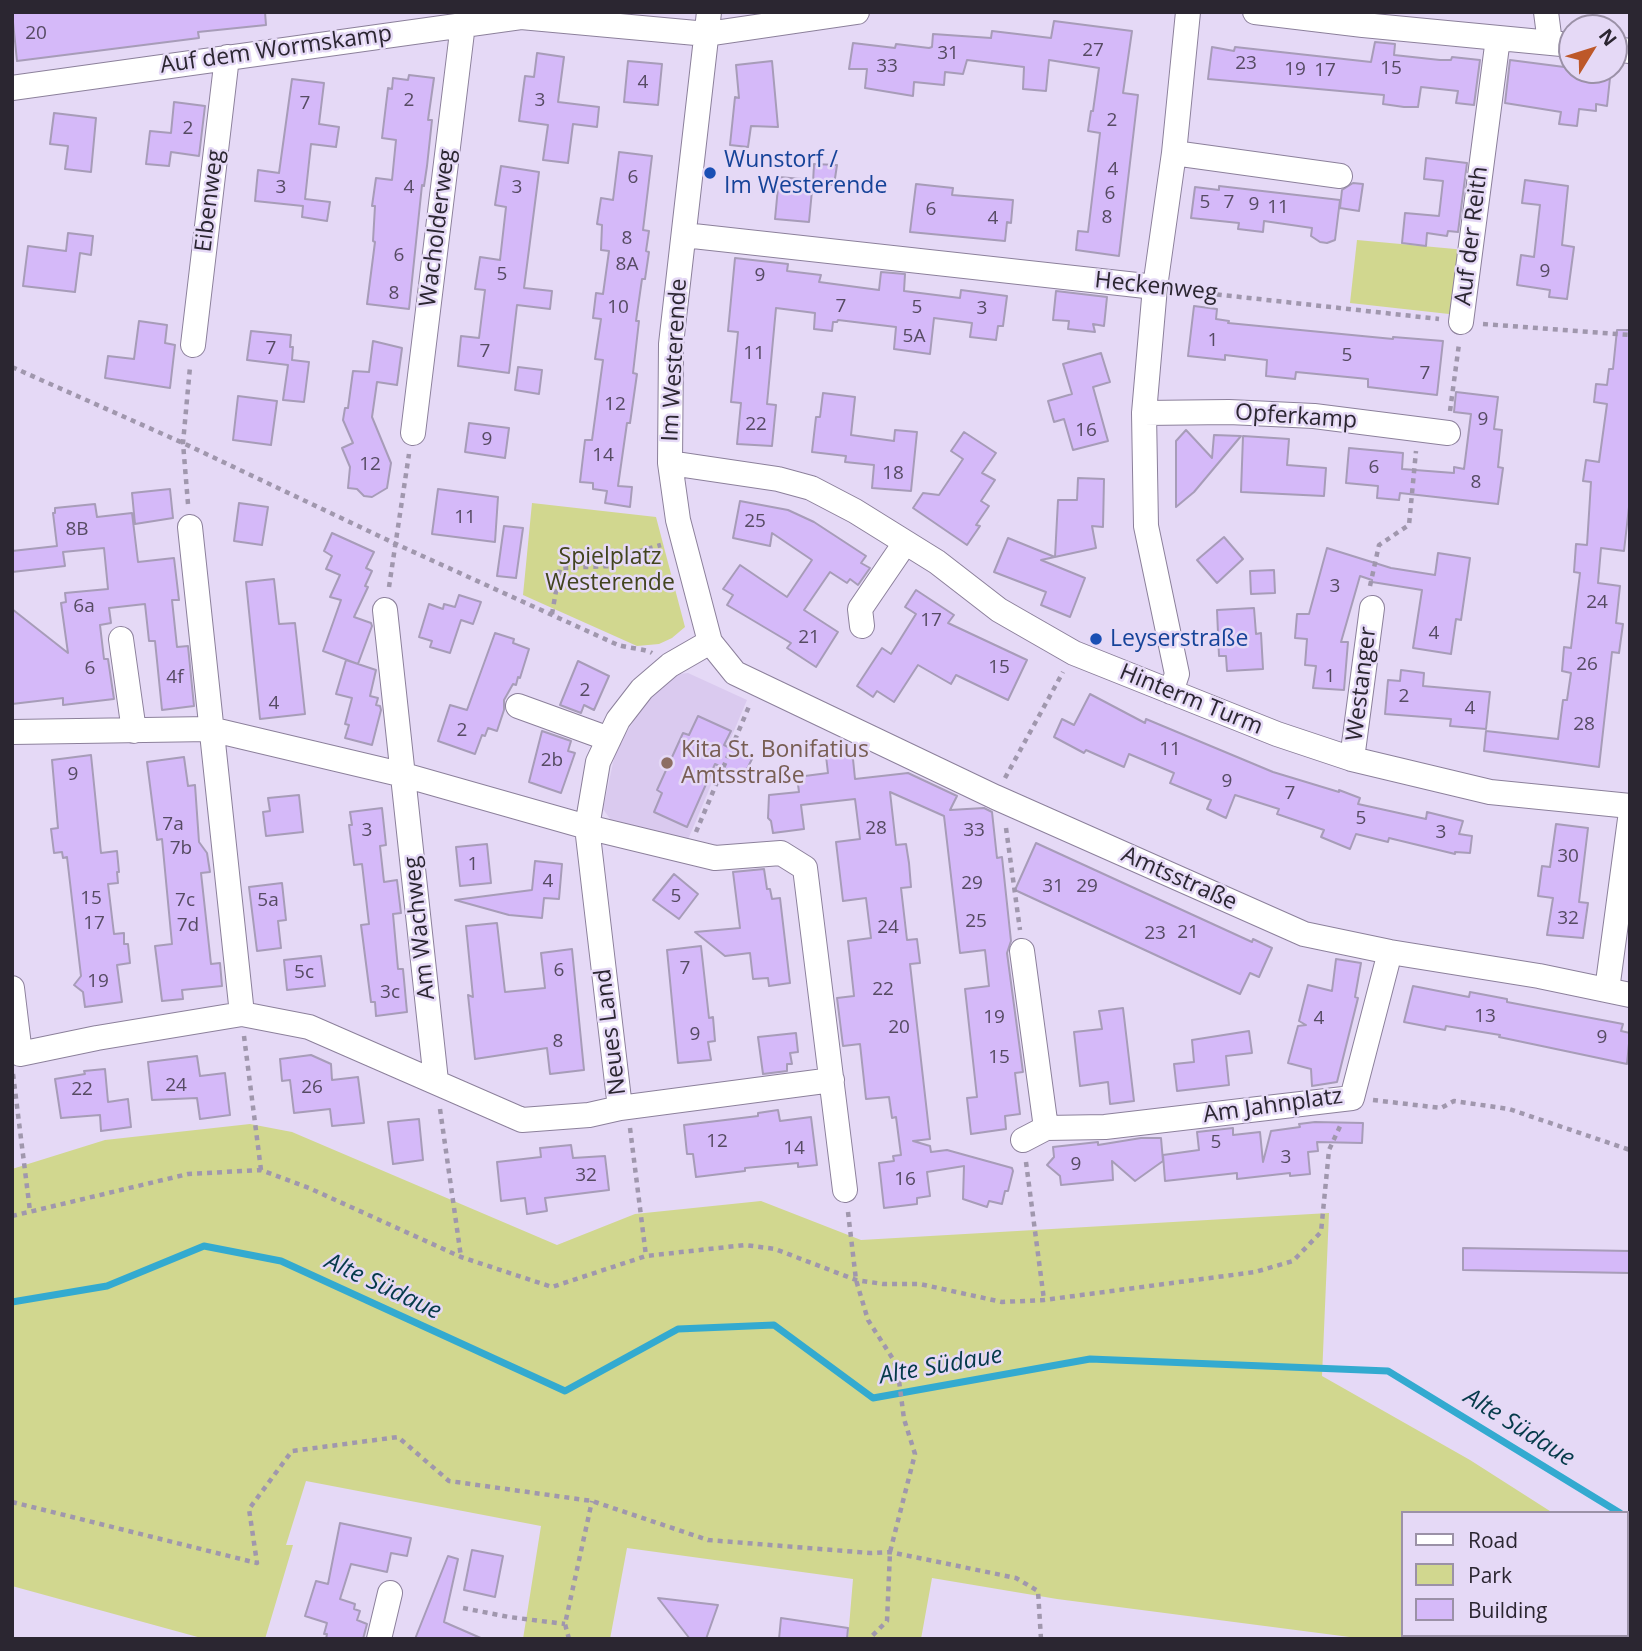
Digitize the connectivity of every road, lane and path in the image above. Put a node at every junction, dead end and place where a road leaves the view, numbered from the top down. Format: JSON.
{"nodes":[{"id":1,"x":857,"y":12,"type":"edge"},
{"id":2,"x":1188,"y":12,"type":"edge"},
{"id":3,"x":1255,"y":12,"type":"edge"},
{"id":4,"x":1546,"y":12,"type":"edge"},
{"id":5,"x":1281,"y":14,"type":"edge"},
{"id":6,"x":1362,"y":19,"type":"edge"},
{"id":7,"x":708,"y":23,"type":"edge"},
{"id":8,"x":463,"y":24,"type":"junction"},
{"id":9,"x":1498,"y":38,"type":"junction"},
{"id":10,"x":1558,"y":38,"type":"edge"},
{"id":11,"x":1558,"y":44,"type":"edge"},
{"id":12,"x":227,"y":57,"type":"junction"},
{"id":13,"x":12,"y":88,"type":"edge"},
{"id":14,"x":1174,"y":153,"type":"junction"},
{"id":15,"x":1340,"y":176,"type":"dead end"},
{"id":16,"x":684,"y":235,"type":"junction"},
{"id":17,"x":1155,"y":287,"type":"junction"},
{"id":18,"x":1461,"y":322,"type":"junction"},
{"id":19,"x":1630,"y":335,"type":"edge"},
{"id":20,"x":193,"y":345,"type":"joint"},
{"id":21,"x":12,"y":367,"type":"edge"},
{"id":22,"x":1144,"y":413,"type":"junction"},
{"id":23,"x":1418,"y":429,"type":"junction"},
{"id":24,"x":413,"y":433,"type":"joint"},
{"id":25,"x":1448,"y":433,"type":"joint"},
{"id":26,"x":183,"y":443,"type":"junction"},
{"id":27,"x":670,"y":463,"type":"junction"},
{"id":28,"x":190,"y":527,"type":"joint"},
{"id":29,"x":683,"y":542,"type":"junction"},
{"id":30,"x":905,"y":543,"type":"junction"},
{"id":31,"x":396,"y":544,"type":"junction"},
{"id":32,"x":1372,"y":608,"type":"joint"},
{"id":33,"x":386,"y":610,"type":"joint"},
{"id":34,"x":552,"y":614,"type":"junction"},
{"id":35,"x":862,"y":626,"type":"dead end"},
{"id":36,"x":121,"y":639,"type":"dead end"},
{"id":37,"x":710,"y":642,"type":"junction"},
{"id":38,"x":647,"y":650,"type":"dead end"},
{"id":39,"x":756,"y":684,"type":"junction"},
{"id":40,"x":1171,"y":692,"type":"junction"},
{"id":41,"x":518,"y":706,"type":"dead end"},
{"id":42,"x":211,"y":729,"type":"junction"},
{"id":43,"x":134,"y":731,"type":"junction"},
{"id":44,"x":12,"y":732,"type":"edge"},
{"id":45,"x":609,"y":739,"type":"junction"},
{"id":46,"x":1352,"y":759,"type":"junction"},
{"id":47,"x":404,"y":775,"type":"junction"},
{"id":48,"x":1630,"y":806,"type":"edge"},
{"id":49,"x":1630,"y":819,"type":"edge"},
{"id":50,"x":587,"y":827,"type":"junction"},
{"id":51,"x":688,"y":852,"type":"junction"},
{"id":52,"x":1022,"y":951,"type":"dead end"},
{"id":53,"x":1390,"y":952,"type":"junction"},
{"id":54,"x":12,"y":988,"type":"edge"},
{"id":55,"x":1618,"y":992,"type":"edge"},
{"id":56,"x":242,"y":1014,"type":"junction"},
{"id":57,"x":20,"y":1054,"type":"junction"},
{"id":58,"x":832,"y":1080,"type":"junction"},
{"id":59,"x":436,"y":1081,"type":"junction"},
{"id":60,"x":1353,"y":1098,"type":"junction"},
{"id":61,"x":620,"y":1108,"type":"junction"},
{"id":62,"x":1046,"y":1128,"type":"junction"},
{"id":63,"x":1023,"y":1140,"type":"joint"},
{"id":64,"x":1630,"y":1150,"type":"edge"},
{"id":65,"x":261,"y":1170,"type":"junction"},
{"id":66,"x":845,"y":1190,"type":"joint"},
{"id":67,"x":30,"y":1211,"type":"junction"},
{"id":68,"x":12,"y":1216,"type":"edge"},
{"id":69,"x":646,"y":1255,"type":"junction"},
{"id":70,"x":461,"y":1256,"type":"junction"},
{"id":71,"x":856,"y":1280,"type":"junction"},
{"id":72,"x":1044,"y":1300,"type":"junction"},
{"id":73,"x":592,"y":1501,"type":"junction"},
{"id":74,"x":12,"y":1502,"type":"edge"},
{"id":75,"x":890,"y":1552,"type":"junction"},
{"id":76,"x":390,"y":1593,"type":"dead end"},
{"id":77,"x":463,"y":1608,"type":"dead end"},
{"id":78,"x":565,"y":1624,"type":"junction"},
{"id":79,"x":379,"y":1639,"type":"edge"},
{"id":80,"x":569,"y":1639,"type":"edge"},
{"id":81,"x":869,"y":1639,"type":"edge"},
{"id":82,"x":1041,"y":1639,"type":"edge"}],
"edges":[{"from":1,"to":7,"type":"street"},
{"from":2,"to":14,"type":"street"},
{"from":3,"to":5,"type":"street"},
{"from":4,"to":10,"type":"street"},
{"from":5,"to":6,"type":"street"},
{"from":6,"to":9,"type":"street"},
{"from":7,"to":8,"type":"street","name":"Auf dem Wormskamp"},
{"from":7,"to":16,"type":"street","name":"Im Westerende"},
{"from":8,"to":12,"type":"street","name":"Auf dem Wormskamp"},
{"from":8,"to":24,"type":"street","name":"Wacholderweg"},
{"from":9,"to":11,"type":"street"},
{"from":9,"to":18,"type":"street","name":"Auf der Reith"},
{"from":12,"to":13,"type":"street","name":"Auf dem Wormskamp"},
{"from":12,"to":20,"type":"street","name":"Eibenweg"},
{"from":14,"to":15,"type":"street"},
{"from":14,"to":17,"type":"street"},
{"from":16,"to":17,"type":"street","name":"Heckenweg"},
{"from":16,"to":27,"type":"street","name":"Im Westerende"},
{"from":17,"to":18,"type":"path","name":"Heckenweg"},
{"from":17,"to":22,"type":"street"},
{"from":18,"to":19,"type":"path","name":"Heckenweg"},
{"from":18,"to":25,"type":"path","name":"Auf der Reith"},
{"from":20,"to":26,"type":"path"},
{"from":21,"to":26,"type":"path"},
{"from":22,"to":23,"type":"street","name":"Opferkamp"},
{"from":22,"to":40,"type":"street"},
{"from":23,"to":25,"type":"street","name":"Opferkamp"},
{"from":23,"to":32,"type":"path"},
{"from":24,"to":31,"type":"path"},
{"from":26,"to":28,"type":"path"},
{"from":26,"to":31,"type":"path"},
{"from":27,"to":29,"type":"street","name":"Im Westerende"},
{"from":27,"to":30,"type":"street","name":"Hinterm Turm"},
{"from":28,"to":42,"type":"street"},
{"from":29,"to":34,"type":"path"},
{"from":29,"to":37,"type":"street","name":"Im Westerende"},
{"from":30,"to":35,"type":"street"},
{"from":30,"to":40,"type":"street","name":"Hinterm Turm"},
{"from":31,"to":33,"type":"path"},
{"from":31,"to":34,"type":"path"},
{"from":32,"to":46,"type":"street","name":"Westanger"},
{"from":33,"to":47,"type":"street","name":"Am Wachweg"},
{"from":34,"to":38,"type":"path"},
{"from":36,"to":43,"type":"street"},
{"from":37,"to":39,"type":"street","name":"Im Westerende"},
{"from":37,"to":45,"type":"street","name":"Neues Land"},
{"from":39,"to":51,"type":"path"},
{"from":39,"to":53,"type":"street","name":"Amtsstraße"},
{"from":40,"to":46,"type":"street","name":"Hinterm Turm"},
{"from":41,"to":45,"type":"street"},
{"from":42,"to":43,"type":"street"},
{"from":42,"to":47,"type":"street"},
{"from":42,"to":56,"type":"street"},
{"from":43,"to":44,"type":"street"},
{"from":45,"to":50,"type":"street","name":"Neues Land"},
{"from":46,"to":48,"type":"street","name":"Hinterm Turm"},
{"from":47,"to":50,"type":"street"},
{"from":47,"to":59,"type":"street","name":"Am Wachweg"},
{"from":49,"to":55,"type":"street"},
{"from":50,"to":51,"type":"street"},
{"from":50,"to":61,"type":"street","name":"Neues Land"},
{"from":51,"to":58,"type":"street"},
{"from":52,"to":62,"type":"street"},
{"from":53,"to":55,"type":"street","name":"Amtsstraße"},
{"from":53,"to":60,"type":"street","name":"Am Jahnplatz"},
{"from":54,"to":57,"type":"street"},
{"from":56,"to":57,"type":"street"},
{"from":56,"to":59,"type":"street"},
{"from":56,"to":65,"type":"path"},
{"from":57,"to":67,"type":"path"},
{"from":58,"to":61,"type":"street","name":"Neues Land"},
{"from":58,"to":66,"type":"street"},
{"from":59,"to":61,"type":"street"},
{"from":59,"to":70,"type":"path"},
{"from":60,"to":62,"type":"street","name":"Am Jahnplatz"},
{"from":60,"to":64,"type":"path"},
{"from":60,"to":72,"type":"path"},
{"from":61,"to":69,"type":"path"},
{"from":62,"to":63,"type":"street","name":"Am Jahnplatz"},
{"from":63,"to":72,"type":"path"},
{"from":65,"to":67,"type":"path"},
{"from":65,"to":70,"type":"path"},
{"from":66,"to":71,"type":"path"},
{"from":67,"to":68,"type":"path"},
{"from":69,"to":70,"type":"path"},
{"from":69,"to":71,"type":"path"},
{"from":71,"to":72,"type":"path"},
{"from":71,"to":75,"type":"path"},
{"from":73,"to":74,"type":"path"},
{"from":73,"to":75,"type":"path"},
{"from":73,"to":78,"type":"path"},
{"from":75,"to":81,"type":"path"},
{"from":75,"to":82,"type":"path"},
{"from":76,"to":79,"type":"street"},
{"from":77,"to":78,"type":"path"},
{"from":78,"to":80,"type":"path"}]}
